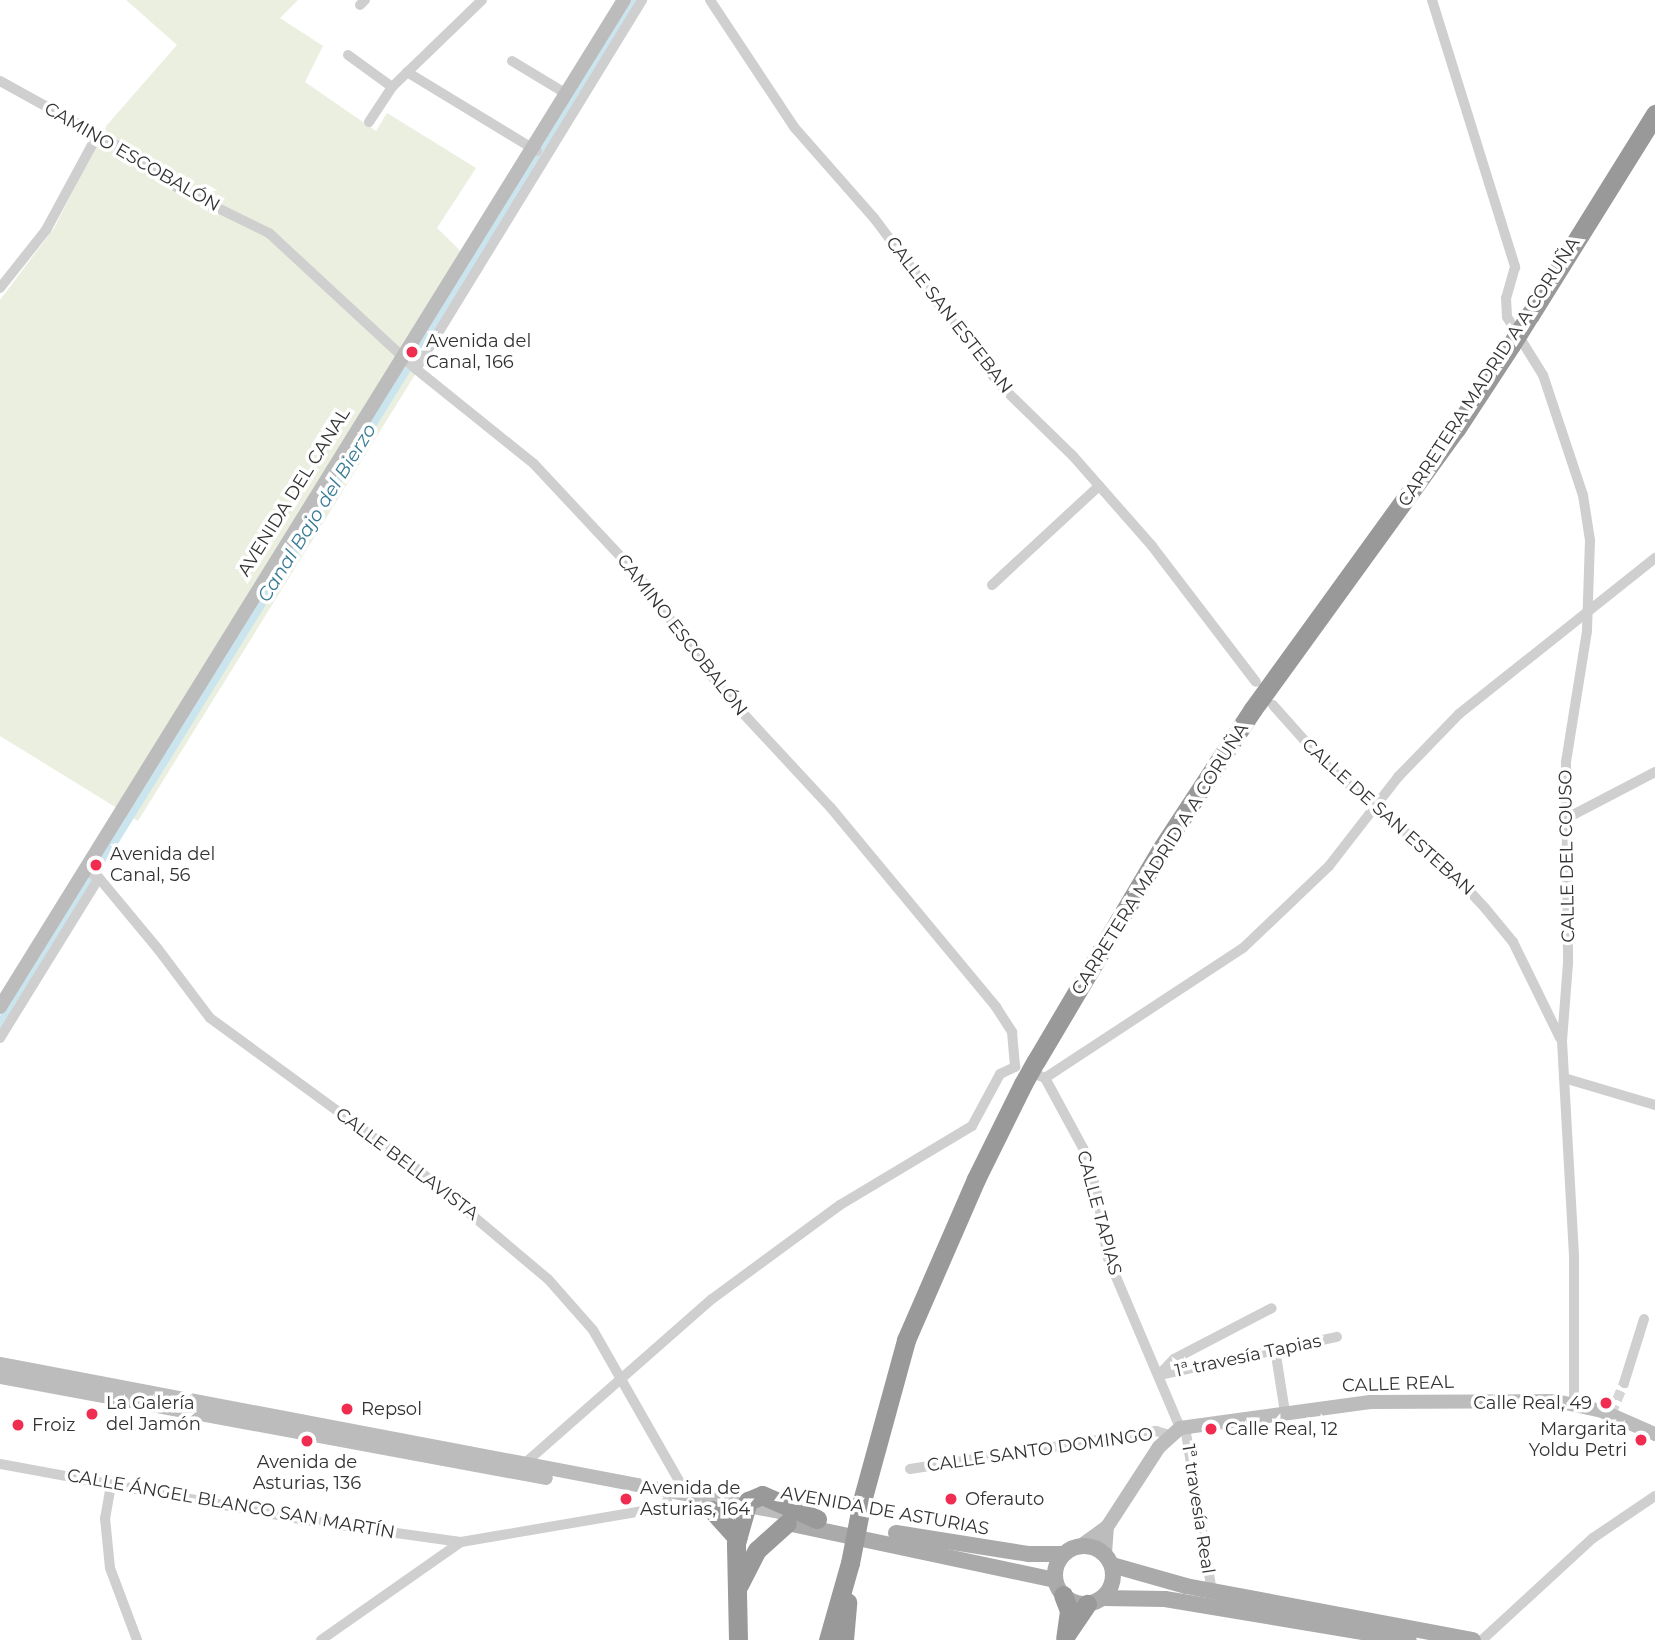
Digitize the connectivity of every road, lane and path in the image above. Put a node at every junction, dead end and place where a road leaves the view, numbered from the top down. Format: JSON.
{"nodes":[{"id":1,"x":482,"y":0,"type":"edge"},
{"id":2,"x":624,"y":0,"type":"edge"},
{"id":3,"x":642,"y":0,"type":"edge"},
{"id":4,"x":709,"y":0,"type":"edge"},
{"id":5,"x":1433,"y":1,"type":"edge"},
{"id":6,"x":348,"y":55,"type":"dead end"},
{"id":7,"x":512,"y":61,"type":"dead end"},
{"id":8,"x":407,"y":72,"type":"junction"},
{"id":9,"x":0,"y":81,"type":"edge"},
{"id":10,"x":392,"y":87,"type":"junction"},
{"id":11,"x":565,"y":93,"type":"junction"},
{"id":12,"x":1655,"y":114,"type":"edge"},
{"id":13,"x":369,"y":122,"type":"dead end"},
{"id":14,"x":98,"y":134,"type":"junction"},
{"id":15,"x":531,"y":149,"type":"junction"},
{"id":16,"x":546,"y":154,"type":"junction"},
{"id":17,"x":0,"y":288,"type":"edge"},
{"id":18,"x":1511,"y":335,"type":"junction"},
{"id":19,"x":401,"y":356,"type":"junction"},
{"id":20,"x":416,"y":369,"type":"junction"},
{"id":21,"x":1099,"y":485,"type":"junction"},
{"id":22,"x":1655,"y":558,"type":"edge"},
{"id":23,"x":992,"y":585,"type":"dead end"},
{"id":24,"x":1588,"y":615,"type":"junction"},
{"id":25,"x":1256,"y":682,"type":"dead end"},
{"id":26,"x":1273,"y":705,"type":"dead end"},
{"id":27,"x":1655,"y":772,"type":"edge"},
{"id":28,"x":1375,"y":810,"type":"junction"},
{"id":29,"x":1567,"y":818,"type":"junction"},
{"id":30,"x":92,"y":874,"type":"junction"},
{"id":31,"x":0,"y":1007,"type":"edge"},
{"id":32,"x":0,"y":1038,"type":"edge"},
{"id":33,"x":1562,"y":1041,"type":"junction"},
{"id":34,"x":1040,"y":1070,"type":"junction"},
{"id":35,"x":1019,"y":1075,"type":"junction"},
{"id":36,"x":1564,"y":1078,"type":"junction"},
{"id":37,"x":1655,"y":1105,"type":"edge"},
{"id":38,"x":1272,"y":1308,"type":"dead end"},
{"id":39,"x":1644,"y":1319,"type":"dead end"},
{"id":40,"x":1337,"y":1337,"type":"dead end"},
{"id":41,"x":1275,"y":1349,"type":"junction"},
{"id":42,"x":0,"y":1364,"type":"edge"},
{"id":43,"x":1159,"y":1375,"type":"junction"},
{"id":44,"x":622,"y":1376,"type":"junction"},
{"id":45,"x":0,"y":1377,"type":"edge"},
{"id":46,"x":1625,"y":1382,"type":"tunnel mouth"},
{"id":47,"x":1574,"y":1404,"type":"junction"},
{"id":48,"x":1285,"y":1412,"type":"junction"},
{"id":49,"x":1178,"y":1430,"type":"junction"},
{"id":50,"x":1655,"y":1434,"type":"edge"},
{"id":51,"x":0,"y":1464,"type":"edge"},
{"id":52,"x":524,"y":1464,"type":"junction"},
{"id":53,"x":910,"y":1469,"type":"dead end"},
{"id":54,"x":111,"y":1485,"type":"junction"},
{"id":55,"x":687,"y":1495,"type":"junction"},
{"id":56,"x":1655,"y":1496,"type":"edge"},
{"id":57,"x":667,"y":1500,"type":"junction"},
{"id":58,"x":712,"y":1510,"type":"joint"},
{"id":59,"x":817,"y":1519,"type":"joint"},
{"id":60,"x":742,"y":1520,"type":"junction"},
{"id":61,"x":787,"y":1523,"type":"junction"},
{"id":62,"x":1107,"y":1527,"type":"junction"},
{"id":63,"x":769,"y":1535,"type":"junction"},
{"id":64,"x":461,"y":1542,"type":"junction"},
{"id":65,"x":1082,"y":1545,"type":"junction"},
{"id":66,"x":1063,"y":1554,"type":"junction"},
{"id":67,"x":1109,"y":1559,"type":"junction"},
{"id":68,"x":850,"y":1563,"type":"junction"},
{"id":69,"x":1059,"y":1588,"type":"junction"},
{"id":70,"x":1212,"y":1591,"type":"junction"},
{"id":71,"x":736,"y":1593,"type":"junction"},
{"id":72,"x":1095,"y":1601,"type":"junction"},
{"id":73,"x":1064,"y":1639,"type":"edge"},
{"id":74,"x":137,"y":1640,"type":"edge"},
{"id":75,"x":321,"y":1640,"type":"edge"},
{"id":76,"x":738,"y":1640,"type":"edge"},
{"id":77,"x":828,"y":1640,"type":"edge"},
{"id":78,"x":835,"y":1640,"type":"edge"},
{"id":79,"x":844,"y":1640,"type":"edge"},
{"id":80,"x":1409,"y":1640,"type":"edge"},
{"id":81,"x":1473,"y":1640,"type":"edge"},
{"id":82,"x":1482,"y":1640,"type":"edge"}],
"edges":[{"from":1,"to":8,"type":"street"},
{"from":2,"to":11,"type":"main road","name":"AVENIDA DEL CANAL"},
{"from":3,"to":16,"type":"street"},
{"from":4,"to":21,"type":"street","name":"CALLE SAN ESTEBAN"},
{"from":5,"to":18,"type":"street"},
{"from":6,"to":10,"type":"street"},
{"from":7,"to":11,"type":"street"},
{"from":8,"to":10,"type":"street"},
{"from":8,"to":15,"type":"street"},
{"from":9,"to":14,"type":"street","name":"CAMINO ESCOBALÓN"},
{"from":10,"to":13,"type":"street"},
{"from":11,"to":15,"type":"main road","name":"AVENIDA DEL CANAL"},
{"from":12,"to":18,"type":"highway","name":"CARRETERA MADRID A A CORUÑA","bridge":true},
{"from":14,"to":17,"type":"street"},
{"from":14,"to":19,"type":"street","name":"CAMINO ESCOBALÓN"},
{"from":15,"to":16,"type":"street"},
{"from":15,"to":19,"type":"main road","name":"AVENIDA DEL CANAL"},
{"from":16,"to":20,"type":"street"},
{"from":18,"to":24,"type":"street","name":"CALLE DEL COUSO"},
{"from":18,"to":34,"type":"highway","name":"CARRETERA MADRID A A CORUÑA"},
{"from":19,"to":20,"type":"street","name":"CAMINO ESCOBALÓN"},
{"from":19,"to":30,"type":"main road","name":"AVENIDA DEL CANAL"},
{"from":20,"to":35,"type":"street","name":"CAMINO ESCOBALÓN"},
{"from":21,"to":23,"type":"street"},
{"from":21,"to":25,"type":"street","name":"CALLE SAN ESTEBAN"},
{"from":22,"to":24,"type":"street"},
{"from":24,"to":28,"type":"street"},
{"from":24,"to":29,"type":"street","name":"CALLE DEL COUSO"},
{"from":26,"to":28,"type":"street","name":"CALLE DE SAN ESTEBAN"},
{"from":27,"to":29,"type":"street"},
{"from":28,"to":33,"type":"street","name":"CALLE DE SAN ESTEBAN"},
{"from":28,"to":34,"type":"street"},
{"from":29,"to":33,"type":"street","name":"CALLE DEL COUSO"},
{"from":30,"to":31,"type":"main road","name":"AVENIDA DEL CANAL"},
{"from":30,"to":32,"type":"street","name":"AVENIDA DEL CANAL"},
{"from":30,"to":44,"type":"street","name":"CALLE BELLAVISTA"},
{"from":33,"to":36,"type":"street","name":"CALLE DEL COUSO"},
{"from":34,"to":35,"type":"highway","name":"CARRETERA MADRID A A CORUÑA","bridge":true},
{"from":34,"to":43,"type":"street","name":"CALLE TAPIAS"},
{"from":35,"to":44,"type":"street"},
{"from":35,"to":68,"type":"highway","name":"CARRETERA MADRID A A CORUÑA","bridge":true},
{"from":36,"to":37,"type":"street"},
{"from":36,"to":47,"type":"street","name":"CALLE DEL COUSO"},
{"from":38,"to":43,"type":"street"},
{"from":39,"to":46,"type":"street"},
{"from":40,"to":41,"type":"street","name":"1ª travesía Tapias"},
{"from":41,"to":43,"type":"street","name":"1ª travesía Tapias"},
{"from":41,"to":48,"type":"street"},
{"from":42,"to":52,"type":"main road","name":"AVENIDA DE ASTURIAS"},
{"from":43,"to":49,"type":"street","name":"CALLE TAPIAS"},
{"from":44,"to":52,"type":"street"},
{"from":44,"to":55,"type":"street","name":"CALLE BELLAVISTA"},
{"from":45,"to":57,"type":"main road"},
{"from":47,"to":48,"type":"main road","name":"CALLE REAL"},
{"from":47,"to":50,"type":"main road","name":"CALLE REAL"},
{"from":48,"to":49,"type":"main road","name":"CALLE REAL"},
{"from":49,"to":53,"type":"street","name":"CALLE SANTO DOMINGO"},
{"from":49,"to":62,"type":"main road"},
{"from":49,"to":70,"type":"street","name":"1ª travesía Real"},
{"from":51,"to":54,"type":"street","name":"CALLE ÁNGEL BLANCO SAN MARTÍN"},
{"from":52,"to":55,"type":"main road","name":"AVENIDA DE ASTURIAS"},
{"from":54,"to":64,"type":"street","name":"CALLE ÁNGEL BLANCO SAN MARTÍN"},
{"from":54,"to":74,"type":"street"},
{"from":55,"to":60,"type":"main road","name":"AVENIDA DE ASTURIAS"},
{"from":56,"to":82,"type":"street"},
{"from":57,"to":58,"type":"main road"},
{"from":57,"to":64,"type":"street"},
{"from":58,"to":60,"type":"highway"},
{"from":59,"to":60,"type":"highway"},
{"from":59,"to":66,"type":"main road","name":"AVENIDA DE ASTURIAS"},
{"from":60,"to":61,"type":"main road","name":"AVENIDA DE ASTURIAS"},
{"from":60,"to":63,"type":"highway"},
{"from":60,"to":71,"type":"highway"},
{"from":61,"to":63,"type":"highway"},
{"from":61,"to":69,"type":"main road","name":"AVENIDA DE ASTURIAS"},
{"from":62,"to":65,"type":"main road"},
{"from":62,"to":67,"type":"main road"},
{"from":63,"to":71,"type":"highway"},
{"from":64,"to":75,"type":"street"},
{"from":65,"to":66,"type":"main road"},
{"from":65,"to":67,"type":"main road"},
{"from":66,"to":69,"type":"main road"},
{"from":67,"to":70,"type":"main road"},
{"from":67,"to":72,"type":"main road"},
{"from":68,"to":77,"type":"highway"},
{"from":68,"to":78,"type":"highway","name":"CARRETERA MADRID A A CORUÑA"},
{"from":68,"to":79,"type":"highway"},
{"from":69,"to":72,"type":"main road"},
{"from":69,"to":73,"type":"highway"},
{"from":70,"to":81,"type":"main road"},
{"from":71,"to":76,"type":"highway"},
{"from":72,"to":73,"type":"highway"},
{"from":72,"to":80,"type":"main road"}]}
